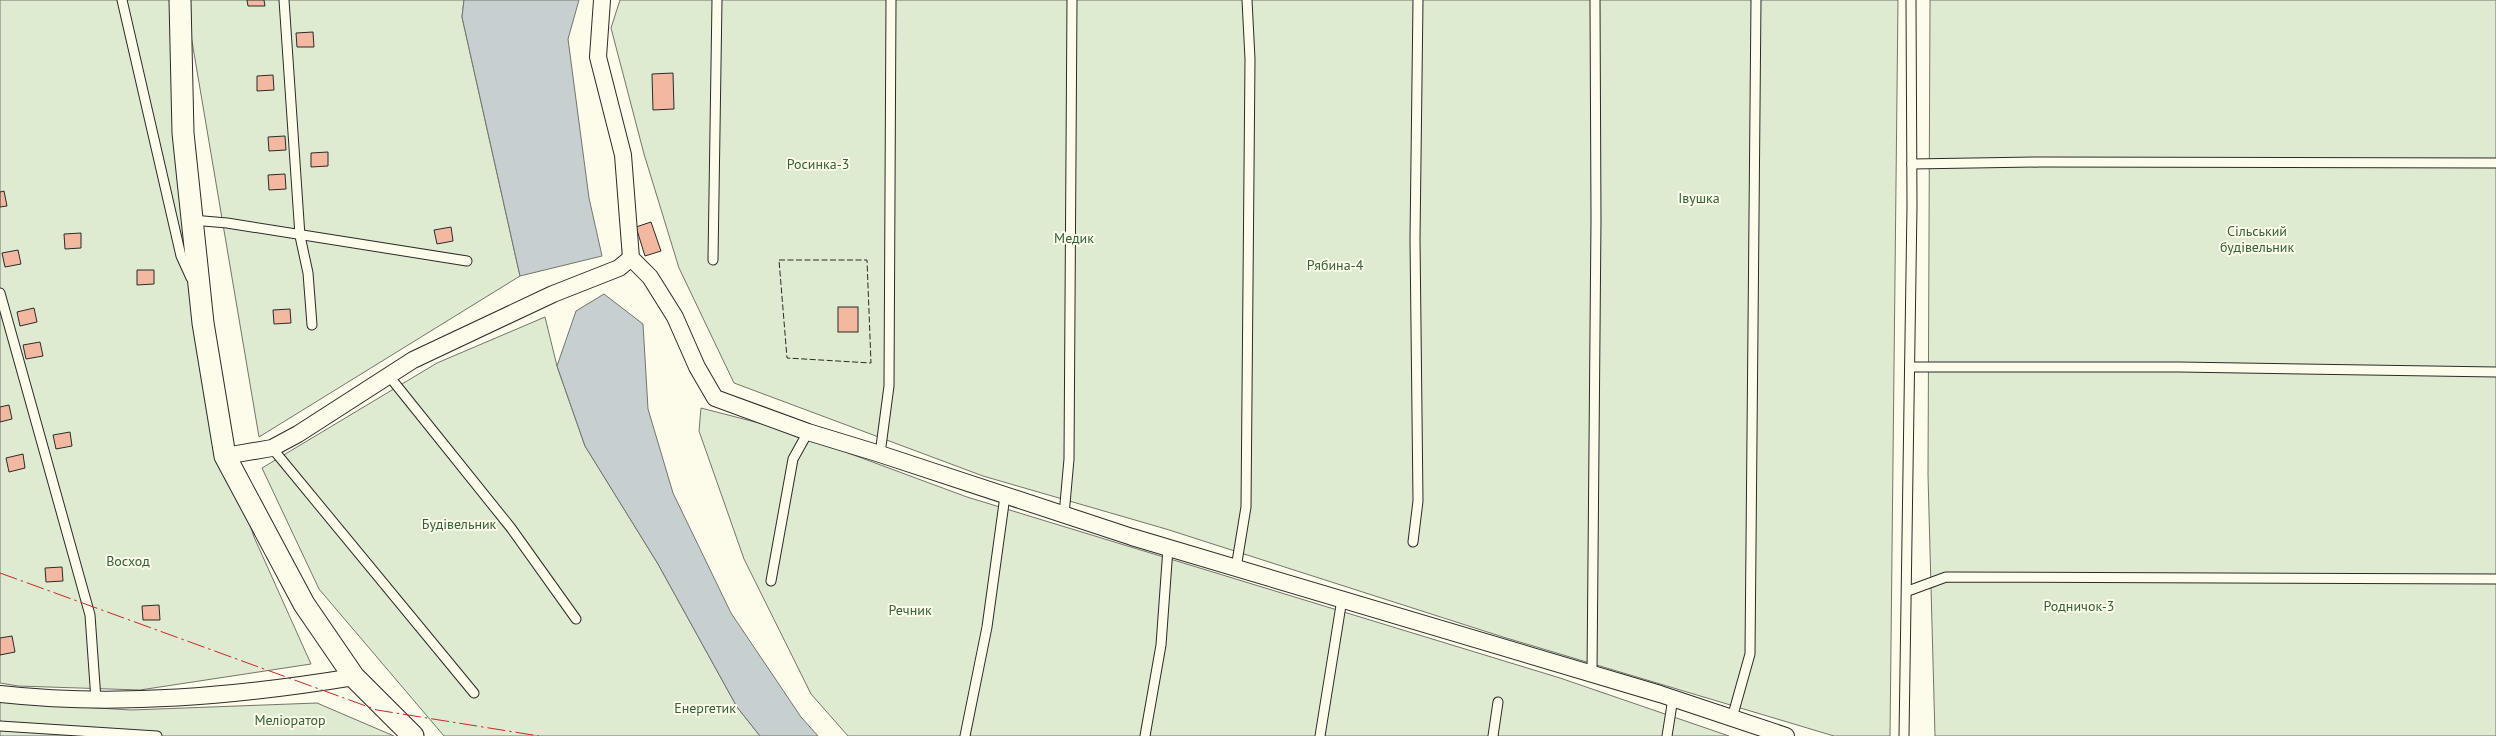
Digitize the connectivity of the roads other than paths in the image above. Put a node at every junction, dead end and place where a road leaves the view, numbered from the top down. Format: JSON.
{"nodes":[{"id":1,"x":122,"y":0,"type":"edge"},
{"id":2,"x":180,"y":0,"type":"edge"},
{"id":3,"x":284,"y":0,"type":"edge"},
{"id":4,"x":602,"y":0,"type":"edge"},
{"id":5,"x":717,"y":0,"type":"edge"},
{"id":6,"x":892,"y":0,"type":"edge"},
{"id":7,"x":1072,"y":0,"type":"edge"},
{"id":8,"x":1247,"y":0,"type":"edge"},
{"id":9,"x":1418,"y":0,"type":"edge"},
{"id":10,"x":1595,"y":0,"type":"edge"},
{"id":11,"x":1756,"y":0,"type":"edge"},
{"id":12,"x":1911,"y":0,"type":"edge"},
{"id":13,"x":2496,"y":163,"type":"edge"},
{"id":14,"x":1912,"y":164,"type":"junction"},
{"id":15,"x":192,"y":220,"type":"junction"},
{"id":16,"x":300,"y":236,"type":"junction"},
{"id":17,"x":630,"y":258,"type":"junction"},
{"id":18,"x":713,"y":260,"type":"dead end"},
{"id":19,"x":467,"y":262,"type":"dead end"},
{"id":20,"x":0,"y":293,"type":"edge"},
{"id":21,"x":203,"y":323,"type":"junction"},
{"id":22,"x":312,"y":325,"type":"dead end"},
{"id":23,"x":1910,"y":367,"type":"junction"},
{"id":24,"x":2496,"y":372,"type":"edge"},
{"id":25,"x":389,"y":376,"type":"junction"},
{"id":26,"x":808,"y":432,"type":"junction"},
{"id":27,"x":272,"y":448,"type":"junction"},
{"id":28,"x":880,"y":454,"type":"junction"},
{"id":29,"x":225,"y":456,"type":"junction"},
{"id":30,"x":1005,"y":496,"type":"junction"},
{"id":31,"x":1064,"y":515,"type":"junction"},
{"id":32,"x":1412,"y":542,"type":"dead end"},
{"id":33,"x":1168,"y":548,"type":"junction"},
{"id":34,"x":1236,"y":568,"type":"junction"},
{"id":35,"x":2496,"y":579,"type":"edge"},
{"id":36,"x":771,"y":581,"type":"dead end"},
{"id":37,"x":1908,"y":591,"type":"junction"},
{"id":38,"x":1342,"y":599,"type":"junction"},
{"id":39,"x":576,"y":619,"type":"dead end"},
{"id":40,"x":1592,"y":673,"type":"junction"},
{"id":41,"x":354,"y":677,"type":"junction"},
{"id":42,"x":474,"y":693,"type":"dead end"},
{"id":43,"x":0,"y":694,"type":"edge"},
{"id":44,"x":1673,"y":698,"type":"junction"},
{"id":45,"x":96,"y":700,"type":"junction"},
{"id":46,"x":1498,"y":702,"type":"dead end"},
{"id":47,"x":1732,"y":718,"type":"junction"},
{"id":48,"x":0,"y":726,"type":"edge"},
{"id":49,"x":158,"y":736,"type":"edge"},
{"id":50,"x":413,"y":736,"type":"edge"},
{"id":51,"x":965,"y":736,"type":"edge"},
{"id":52,"x":1145,"y":736,"type":"edge"},
{"id":53,"x":1320,"y":736,"type":"edge"},
{"id":54,"x":1493,"y":736,"type":"edge"},
{"id":55,"x":1668,"y":736,"type":"edge"},
{"id":56,"x":1786,"y":736,"type":"edge"},
{"id":57,"x":1904,"y":736,"type":"edge"}],
"edges":[{"from":1,"to":21,"type":"lane"},
{"from":2,"to":15,"type":"street"},
{"from":3,"to":16,"type":"lane"},
{"from":4,"to":17,"type":"street"},
{"from":5,"to":18,"type":"lane"},
{"from":6,"to":28,"type":"lane"},
{"from":7,"to":31,"type":"lane"},
{"from":8,"to":34,"type":"lane"},
{"from":9,"to":32,"type":"lane"},
{"from":10,"to":40,"type":"lane"},
{"from":11,"to":47,"type":"lane"},
{"from":12,"to":14,"type":"lane"},
{"from":13,"to":14,"type":"lane"},
{"from":14,"to":23,"type":"lane"},
{"from":15,"to":16,"type":"lane"},
{"from":15,"to":21,"type":"street"},
{"from":16,"to":19,"type":"lane"},
{"from":16,"to":22,"type":"lane"},
{"from":17,"to":25,"type":"street"},
{"from":17,"to":26,"type":"street"},
{"from":20,"to":45,"type":"lane"},
{"from":21,"to":29,"type":"street"},
{"from":23,"to":24,"type":"lane"},
{"from":23,"to":37,"type":"lane"},
{"from":25,"to":27,"type":"street"},
{"from":25,"to":39,"type":"lane"},
{"from":26,"to":28,"type":"street"},
{"from":26,"to":36,"type":"lane"},
{"from":27,"to":29,"type":"street"},
{"from":27,"to":42,"type":"lane"},
{"from":28,"to":30,"type":"street"},
{"from":29,"to":41,"type":"street"},
{"from":30,"to":31,"type":"street"},
{"from":30,"to":51,"type":"lane"},
{"from":31,"to":33,"type":"street"},
{"from":33,"to":34,"type":"street"},
{"from":33,"to":52,"type":"lane"},
{"from":34,"to":38,"type":"street"},
{"from":35,"to":37,"type":"lane"},
{"from":37,"to":57,"type":"lane"},
{"from":38,"to":40,"type":"street"},
{"from":38,"to":53,"type":"lane"},
{"from":40,"to":44,"type":"street"},
{"from":41,"to":45,"type":"street"},
{"from":41,"to":50,"type":"street"},
{"from":43,"to":45,"type":"street"},
{"from":44,"to":47,"type":"street"},
{"from":44,"to":55,"type":"lane"},
{"from":46,"to":54,"type":"lane"},
{"from":47,"to":56,"type":"street"},
{"from":48,"to":49,"type":"lane"}]}
